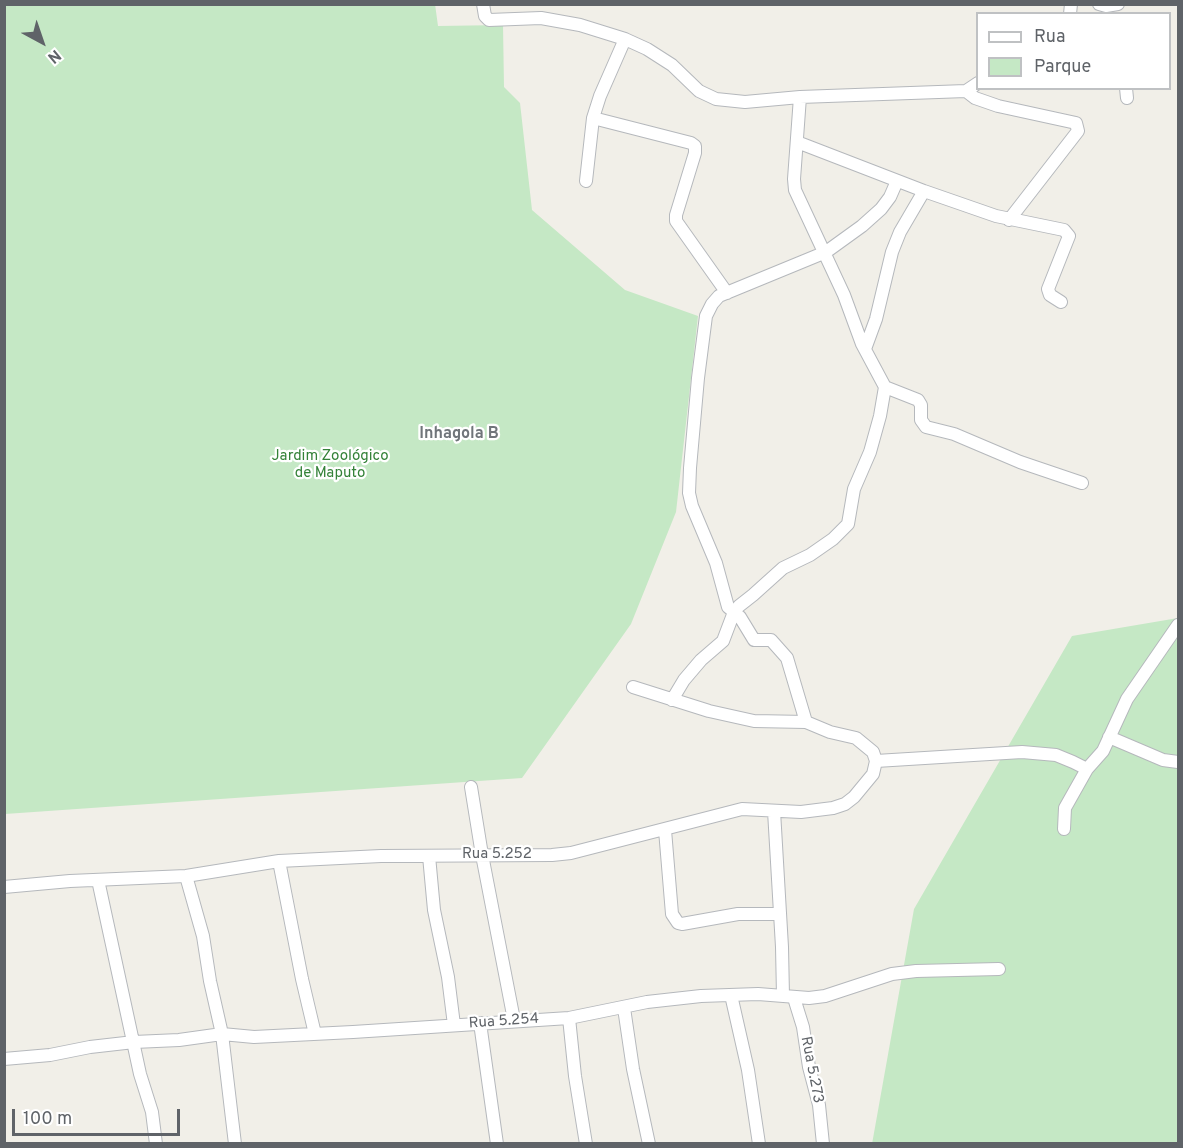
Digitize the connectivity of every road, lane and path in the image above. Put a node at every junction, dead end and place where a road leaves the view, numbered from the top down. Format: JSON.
{"nodes":[{"id":1,"x":483,"y":4,"type":"edge"},
{"id":2,"x":1099,"y":4,"type":"edge"},
{"id":3,"x":1120,"y":4,"type":"edge"},
{"id":4,"x":625,"y":39,"type":"junction"},
{"id":5,"x":976,"y":84,"type":"edge"},
{"id":6,"x":966,"y":91,"type":"junction"},
{"id":7,"x":800,"y":97,"type":"junction"},
{"id":8,"x":593,"y":118,"type":"junction"},
{"id":9,"x":797,"y":142,"type":"junction"},
{"id":10,"x":897,"y":180,"type":"junction"},
{"id":11,"x":586,"y":181,"type":"dead end"},
{"id":12,"x":924,"y":191,"type":"junction"},
{"id":13,"x":1009,"y":220,"type":"junction"},
{"id":14,"x":826,"y":252,"type":"junction"},
{"id":15,"x":727,"y":293,"type":"junction"},
{"id":16,"x":1061,"y":302,"type":"dead end"},
{"id":17,"x":865,"y":349,"type":"junction"},
{"id":18,"x":885,"y":387,"type":"junction"},
{"id":19,"x":1082,"y":483,"type":"dead end"},
{"id":20,"x":734,"y":612,"type":"junction"},
{"id":21,"x":1179,"y":625,"type":"edge"},
{"id":22,"x":633,"y":687,"type":"dead end"},
{"id":23,"x":672,"y":700,"type":"junction"},
{"id":24,"x":806,"y":722,"type":"junction"},
{"id":25,"x":1109,"y":737,"type":"junction"},
{"id":26,"x":876,"y":761,"type":"junction"},
{"id":27,"x":1179,"y":762,"type":"edge"},
{"id":28,"x":1087,"y":769,"type":"junction"},
{"id":29,"x":471,"y":787,"type":"dead end"},
{"id":30,"x":774,"y":811,"type":"junction"},
{"id":31,"x":1064,"y":829,"type":"dead end"},
{"id":32,"x":665,"y":830,"type":"junction"},
{"id":33,"x":482,"y":855,"type":"junction"},
{"id":34,"x":429,"y":856,"type":"junction"},
{"id":35,"x":279,"y":861,"type":"junction"},
{"id":36,"x":186,"y":876,"type":"junction"},
{"id":37,"x":98,"y":880,"type":"junction"},
{"id":38,"x":4,"y":887,"type":"edge"},
{"id":39,"x":780,"y":914,"type":"junction"},
{"id":40,"x":999,"y":969,"type":"dead end"},
{"id":41,"x":731,"y":995,"type":"junction"},
{"id":42,"x":788,"y":997,"type":"junction"},
{"id":43,"x":624,"y":1008,"type":"junction"},
{"id":44,"x":569,"y":1018,"type":"junction"},
{"id":45,"x":514,"y":1020,"type":"junction"},
{"id":46,"x":480,"y":1023,"type":"junction"},
{"id":47,"x":454,"y":1025,"type":"junction"},
{"id":48,"x":222,"y":1034,"type":"junction"},
{"id":49,"x":315,"y":1034,"type":"junction"},
{"id":50,"x":134,"y":1042,"type":"junction"},
{"id":51,"x":4,"y":1059,"type":"edge"},
{"id":52,"x":156,"y":1143,"type":"edge"},
{"id":53,"x":235,"y":1143,"type":"edge"},
{"id":54,"x":497,"y":1143,"type":"edge"},
{"id":55,"x":586,"y":1143,"type":"edge"},
{"id":56,"x":649,"y":1143,"type":"edge"},
{"id":57,"x":759,"y":1143,"type":"edge"},
{"id":58,"x":823,"y":1143,"type":"edge"}],
"edges":[{"from":1,"to":4,"type":"street"},
{"from":2,"to":3,"type":"street"},
{"from":4,"to":7,"type":"street"},
{"from":4,"to":8,"type":"street"},
{"from":5,"to":6,"type":"street"},
{"from":6,"to":7,"type":"street"},
{"from":6,"to":13,"type":"street"},
{"from":7,"to":9,"type":"street"},
{"from":8,"to":11,"type":"street"},
{"from":8,"to":15,"type":"street"},
{"from":9,"to":10,"type":"street"},
{"from":9,"to":14,"type":"street"},
{"from":10,"to":12,"type":"street"},
{"from":10,"to":14,"type":"street"},
{"from":12,"to":13,"type":"street"},
{"from":12,"to":17,"type":"street"},
{"from":13,"to":16,"type":"street"},
{"from":14,"to":15,"type":"street"},
{"from":14,"to":17,"type":"street"},
{"from":15,"to":20,"type":"street"},
{"from":17,"to":18,"type":"street"},
{"from":18,"to":19,"type":"street"},
{"from":18,"to":20,"type":"street"},
{"from":20,"to":23,"type":"street"},
{"from":20,"to":24,"type":"street"},
{"from":21,"to":25,"type":"street"},
{"from":22,"to":23,"type":"street"},
{"from":23,"to":24,"type":"street"},
{"from":24,"to":26,"type":"street"},
{"from":25,"to":27,"type":"street"},
{"from":25,"to":28,"type":"street"},
{"from":26,"to":28,"type":"street"},
{"from":26,"to":30,"type":"street","name":"Rua 5.252"},
{"from":28,"to":31,"type":"street"},
{"from":29,"to":33,"type":"street"},
{"from":30,"to":32,"type":"street","name":"Rua 5.252"},
{"from":30,"to":39,"type":"street","name":"Rua 5.273"},
{"from":32,"to":33,"type":"street","name":"Rua 5.252"},
{"from":32,"to":39,"type":"street"},
{"from":33,"to":34,"type":"street","name":"Rua 5.252"},
{"from":33,"to":45,"type":"street"},
{"from":34,"to":35,"type":"street","name":"Rua 5.252"},
{"from":34,"to":47,"type":"street"},
{"from":35,"to":36,"type":"street","name":"Rua 5.252"},
{"from":35,"to":49,"type":"street"},
{"from":36,"to":37,"type":"street","name":"Rua 5.252"},
{"from":36,"to":48,"type":"street"},
{"from":37,"to":38,"type":"street","name":"Rua 5.252"},
{"from":37,"to":50,"type":"street"},
{"from":39,"to":42,"type":"street","name":"Rua 5.273"},
{"from":40,"to":42,"type":"street","name":"Rua 5.254"},
{"from":41,"to":42,"type":"street","name":"Rua 5.254"},
{"from":41,"to":43,"type":"street","name":"Rua 5.254"},
{"from":41,"to":57,"type":"street"},
{"from":42,"to":58,"type":"street","name":"Rua 5.273"},
{"from":43,"to":44,"type":"street","name":"Rua 5.254"},
{"from":43,"to":56,"type":"street"},
{"from":44,"to":45,"type":"street","name":"Rua 5.254"},
{"from":44,"to":55,"type":"street"},
{"from":45,"to":46,"type":"street","name":"Rua 5.254"},
{"from":46,"to":47,"type":"street","name":"Rua 5.254"},
{"from":46,"to":54,"type":"street"},
{"from":47,"to":49,"type":"street","name":"Rua 5.254"},
{"from":48,"to":49,"type":"street","name":"Rua 5.254"},
{"from":48,"to":50,"type":"street","name":"Rua 5.254"},
{"from":48,"to":53,"type":"street"},
{"from":50,"to":51,"type":"street","name":"Rua 5.254"},
{"from":50,"to":52,"type":"street"}]}
